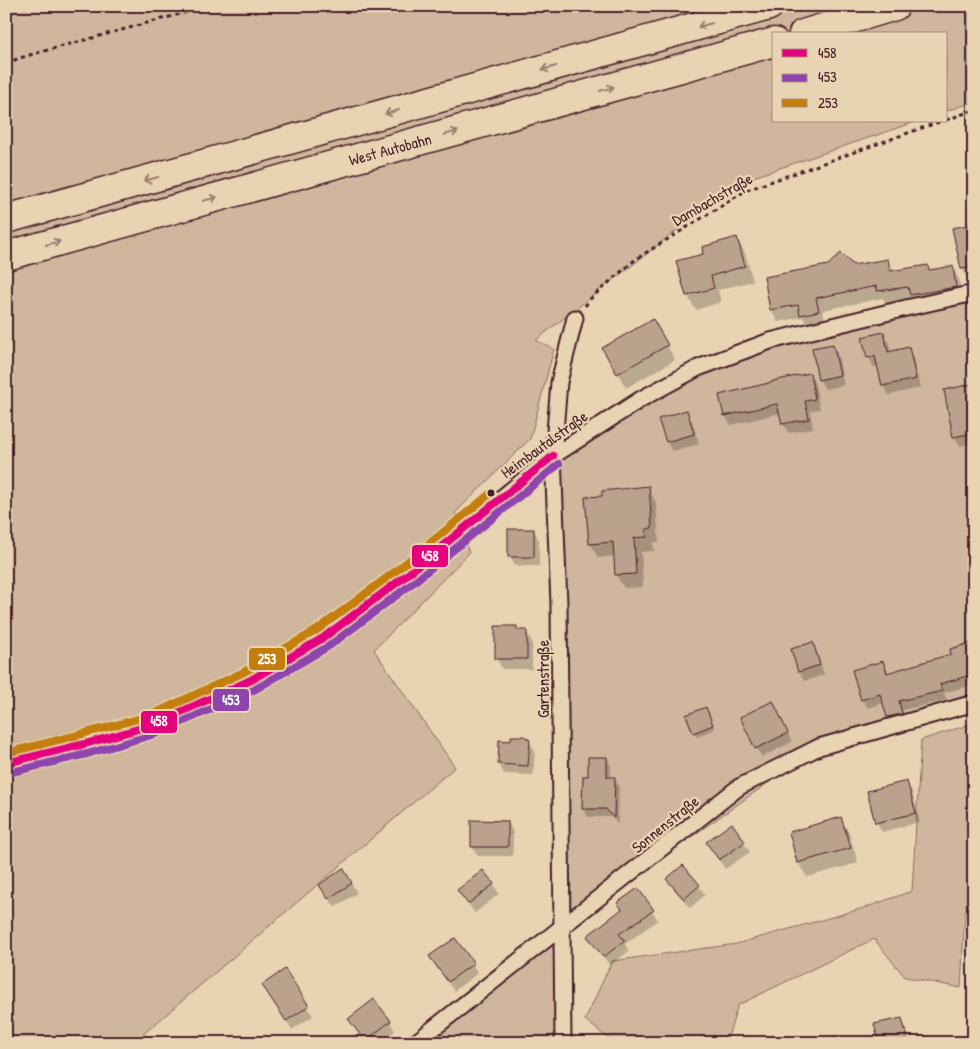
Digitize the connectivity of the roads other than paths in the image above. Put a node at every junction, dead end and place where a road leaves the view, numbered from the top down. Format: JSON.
{"nodes":[{"id":1,"x":769,"y":6,"type":"edge"},
{"id":2,"x":895,"y":6,"type":"edge"},
{"id":3,"x":810,"y":32,"type":"edge"},
{"id":4,"x":772,"y":43,"type":"edge"},
{"id":5,"x":6,"y":219,"type":"edge"},
{"id":6,"x":6,"y":256,"type":"edge"},
{"id":7,"x":974,"y":293,"type":"edge"},
{"id":8,"x":575,"y":318,"type":"road end"},
{"id":9,"x":553,"y":456,"type":"junction"},
{"id":10,"x":974,"y":703,"type":"edge"},
{"id":11,"x":6,"y":763,"type":"edge"},
{"id":12,"x":562,"y":928,"type":"junction"},
{"id":13,"x":415,"y":1043,"type":"edge"},
{"id":14,"x":562,"y":1043,"type":"edge"}],
"edges":[{"from":1,"to":5,"type":"highway","one_way":true},
{"from":2,"to":3,"type":"highway"},
{"from":6,"to":4,"type":"highway","name":"West Autobahn","one_way":true},
{"from":7,"to":9,"type":"street","name":"Heimbautalstraße"},
{"from":8,"to":9,"type":"street","name":"Gartenstraße"},
{"from":9,"to":11,"type":"street","name":"Heimbautalstraße"},
{"from":9,"to":12,"type":"street","name":"Gartenstraße"},
{"from":10,"to":12,"type":"street","name":"Sonnenstraße"},
{"from":12,"to":13,"type":"street","name":"Sonnenstraße"},
{"from":12,"to":14,"type":"street","name":"Gartenstraße"}]}
